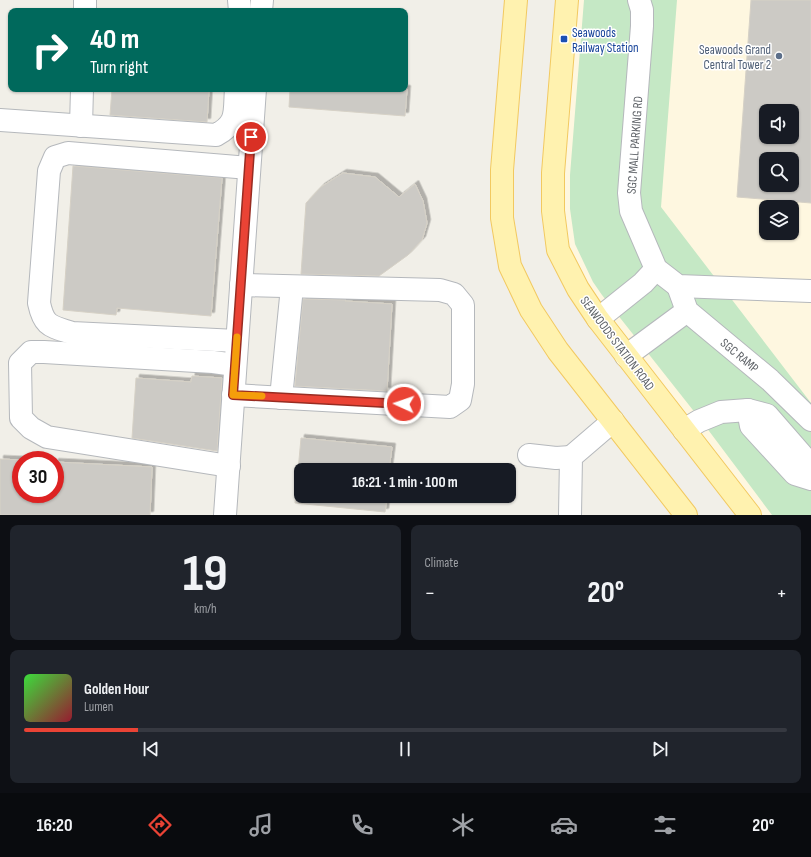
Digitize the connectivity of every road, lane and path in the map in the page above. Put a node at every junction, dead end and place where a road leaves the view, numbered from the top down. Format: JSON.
{"nodes":[{"id":1,"x":516,"y":0,"type":"edge"},
{"id":2,"x":567,"y":0,"type":"edge"},
{"id":3,"x":639,"y":0,"type":"edge"},
{"id":4,"x":82,"y":92,"type":"edge"},
{"id":5,"x":236,"y":92,"type":"edge"},
{"id":6,"x":255,"y":92,"type":"edge"},
{"id":7,"x":0,"y":120,"type":"edge"},
{"id":8,"x":81,"y":126,"type":"junction"},
{"id":9,"x":249,"y":168,"type":"junction"},
{"id":10,"x":656,"y":269,"type":"junction"},
{"id":11,"x":241,"y":285,"type":"junction"},
{"id":12,"x":678,"y":286,"type":"junction"},
{"id":13,"x":292,"y":287,"type":"junction"},
{"id":14,"x":810,"y":291,"type":"dead end"},
{"id":15,"x":687,"y":311,"type":"junction"},
{"id":16,"x":598,"y":319,"type":"junction"},
{"id":17,"x":237,"y":341,"type":"junction"},
{"id":18,"x":626,"y":356,"type":"junction"},
{"id":19,"x":235,"y":365,"type":"junction"},
{"id":20,"x":233,"y":395,"type":"junction"},
{"id":21,"x":280,"y":398,"type":"junction"},
{"id":22,"x":748,"y":410,"type":"junction"},
{"id":23,"x":811,"y":420,"type":"edge"},
{"id":24,"x":613,"y":421,"type":"junction"},
{"id":25,"x":684,"y":430,"type":"junction"},
{"id":26,"x":529,"y":455,"type":"dead end"},
{"id":27,"x":571,"y":457,"type":"junction"},
{"id":28,"x":229,"y":466,"type":"junction"},
{"id":29,"x":811,"y":475,"type":"edge"},
{"id":30,"x":811,"y":480,"type":"edge"},
{"id":31,"x":225,"y":515,"type":"edge"},
{"id":32,"x":570,"y":515,"type":"edge"},
{"id":33,"x":686,"y":515,"type":"edge"},
{"id":34,"x":750,"y":515,"type":"edge"}],
"edges":[{"from":1,"to":24,"type":"main road"},
{"from":2,"to":16,"type":"main road","name":"SEAWOODS STATION ROAD"},
{"from":3,"to":10,"type":"street","name":"SGC MALL PARKING RD"},
{"from":4,"to":8,"type":"street"},
{"from":5,"to":8,"type":"street"},
{"from":6,"to":9,"type":"street"},
{"from":7,"to":8,"type":"street"},
{"from":9,"to":11,"type":"street"},
{"from":9,"to":17,"type":"street"},
{"from":10,"to":12,"type":"street","name":"SGC MALL PARKING RD"},
{"from":10,"to":16,"type":"street"},
{"from":11,"to":13,"type":"street"},
{"from":11,"to":17,"type":"street"},
{"from":12,"to":14,"type":"street"},
{"from":12,"to":15,"type":"street"},
{"from":13,"to":21,"type":"street"},
{"from":13,"to":21,"type":"street"},
{"from":15,"to":18,"type":"street"},
{"from":15,"to":23,"type":"street","name":"SGC RAMP"},
{"from":16,"to":18,"type":"main road","name":"SEAWOODS STATION ROAD"},
{"from":17,"to":19,"type":"street"},
{"from":18,"to":25,"type":"main road","name":"SEAWOODS STATION ROAD"},
{"from":19,"to":20,"type":"street"},
{"from":19,"to":28,"type":"street"},
{"from":20,"to":21,"type":"street"},
{"from":20,"to":28,"type":"street"},
{"from":22,"to":25,"type":"street"},
{"from":22,"to":29,"type":"street"},
{"from":22,"to":30,"type":"street"},
{"from":24,"to":27,"type":"street"},
{"from":24,"to":33,"type":"main road"},
{"from":25,"to":34,"type":"main road","name":"SEAWOODS STATION ROAD"},
{"from":26,"to":27,"type":"street"},
{"from":27,"to":32,"type":"street"},
{"from":28,"to":31,"type":"street"}]}
